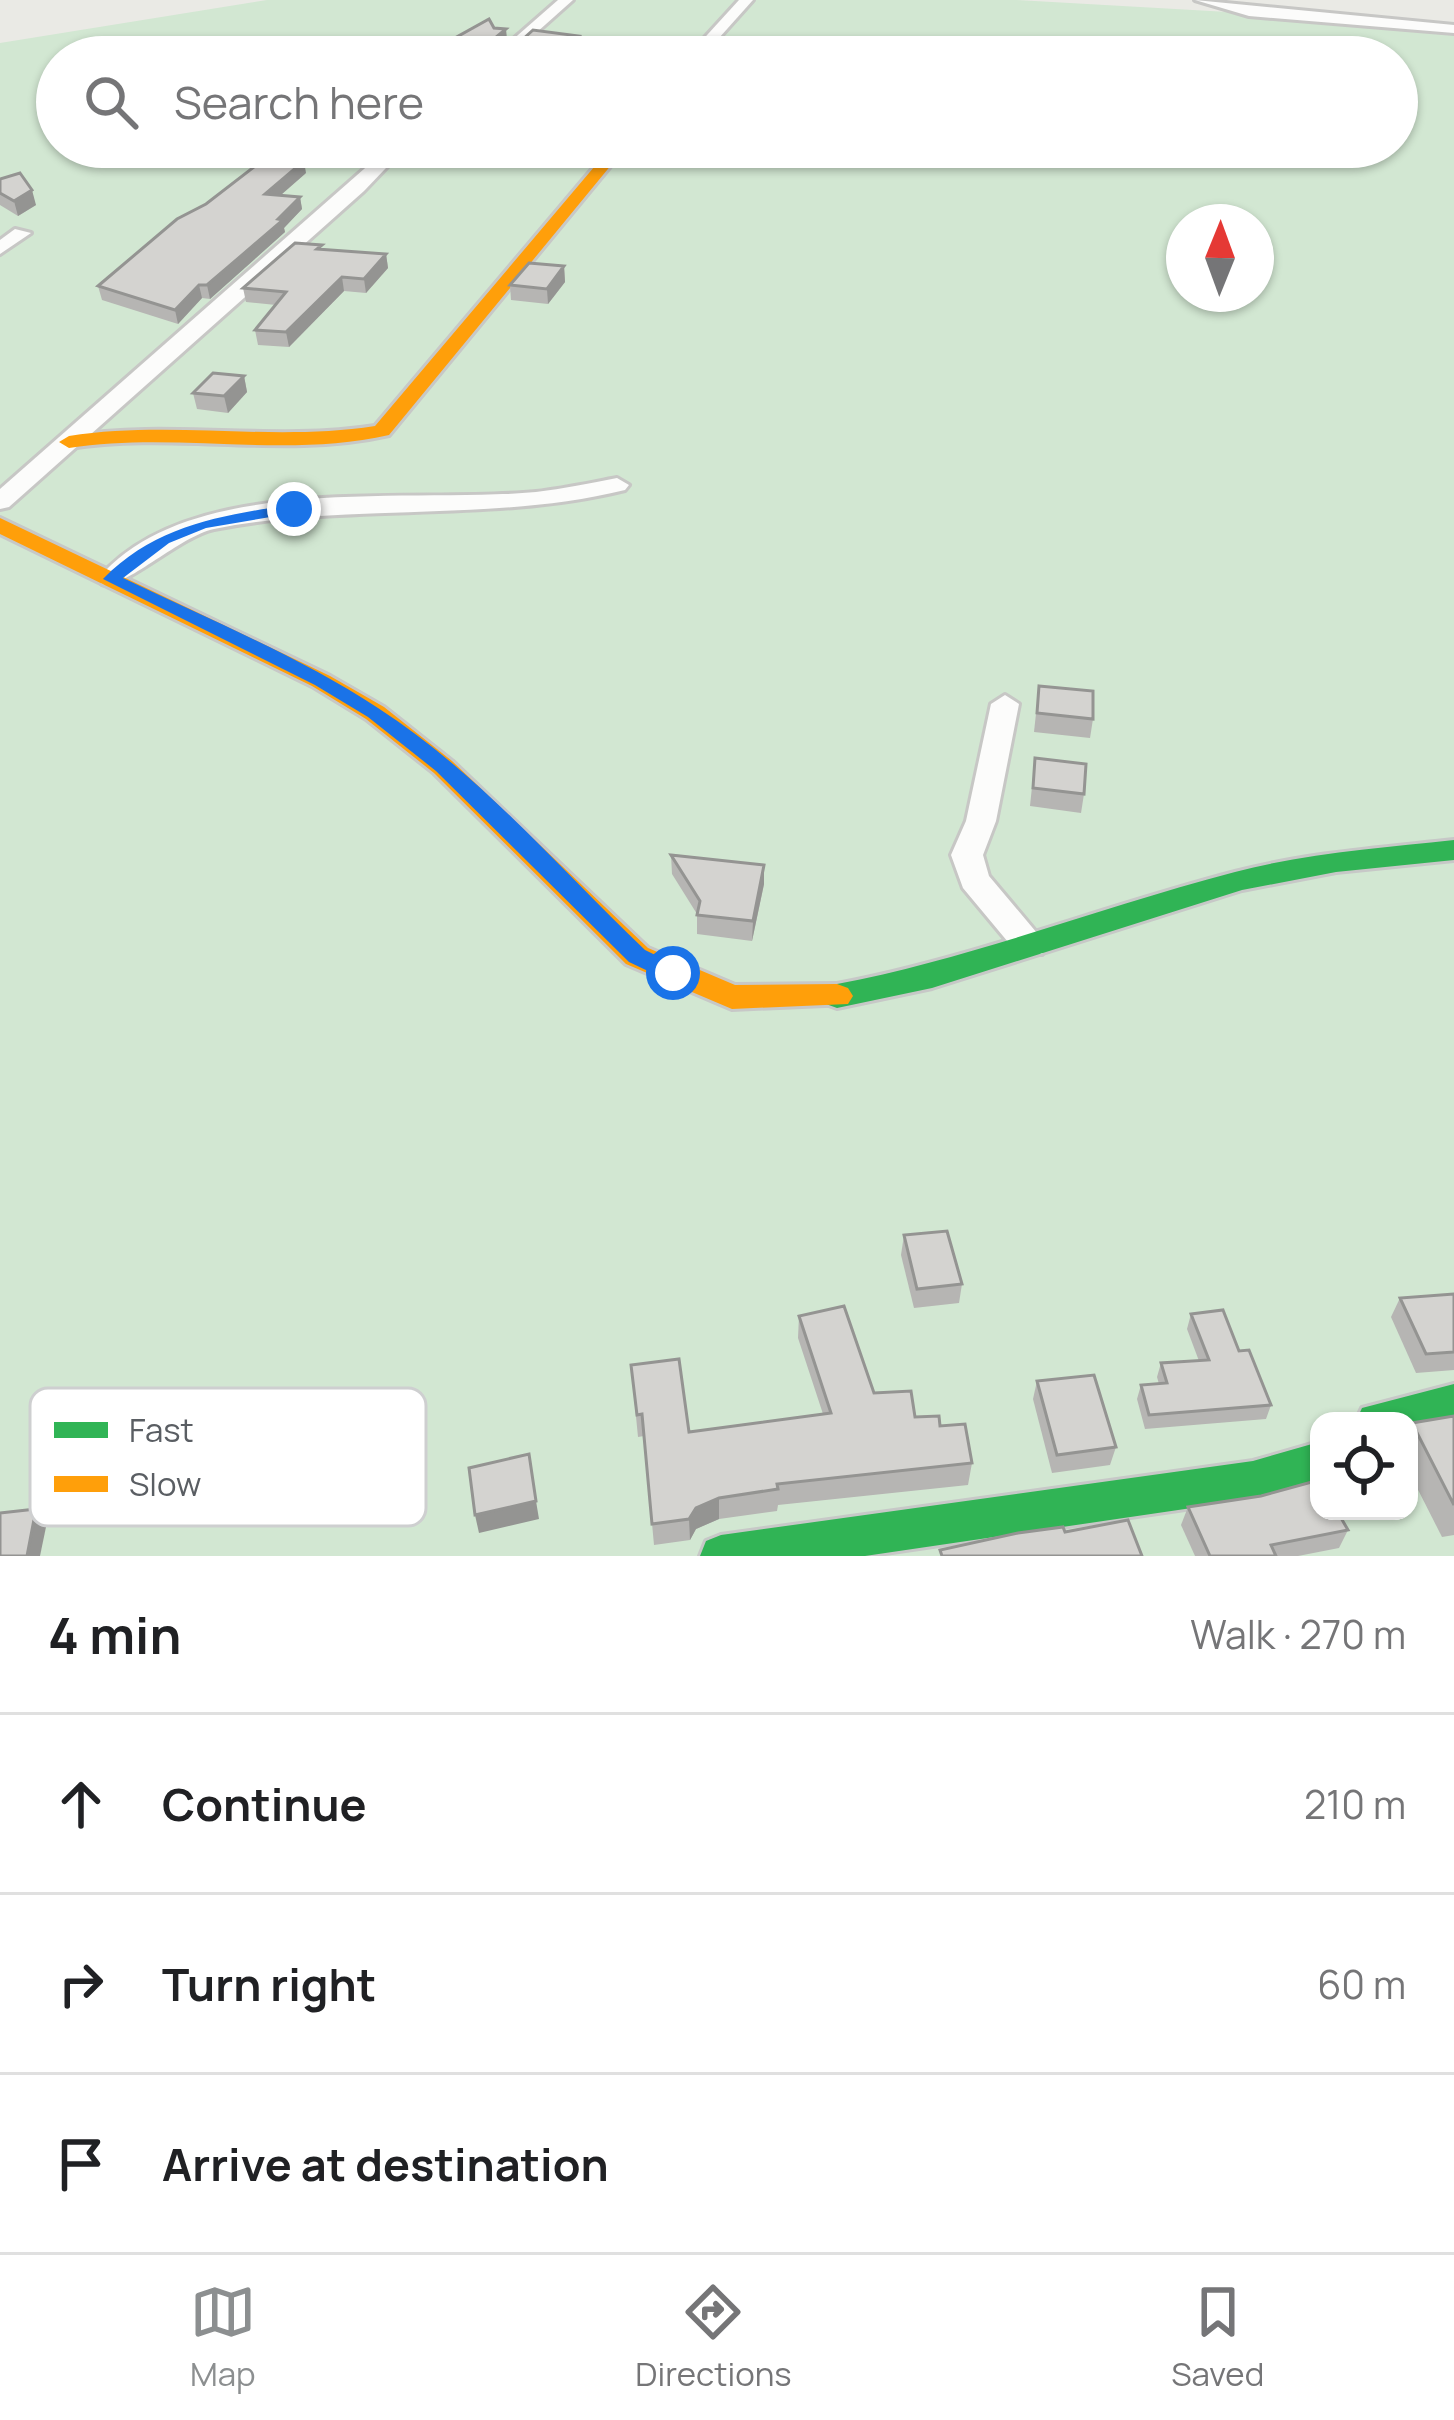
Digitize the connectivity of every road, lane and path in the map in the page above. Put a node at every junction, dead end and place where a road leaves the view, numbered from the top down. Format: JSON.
{"nodes":[{"id":1,"x":566,"y":0,"type":"edge"},
{"id":2,"x":746,"y":0,"type":"edge"},
{"id":3,"x":1202,"y":0,"type":"edge"},
{"id":4,"x":1454,"y":29,"type":"edge"},
{"id":5,"x":524,"y":36,"type":"edge"},
{"id":6,"x":713,"y":36,"type":"edge"},
{"id":7,"x":378,"y":168,"type":"edge"},
{"id":8,"x":601,"y":168,"type":"edge"},
{"id":9,"x":22,"y":233,"type":"dead end"},
{"id":10,"x":0,"y":248,"type":"edge"},
{"id":11,"x":69,"y":442,"type":"junction"},
{"id":12,"x":617,"y":485,"type":"dead end"},
{"id":13,"x":0,"y":502,"type":"edge"},
{"id":14,"x":0,"y":525,"type":"edge"},
{"id":15,"x":111,"y":579,"type":"junction"},
{"id":16,"x":1006,"y":704,"type":"dead end"},
{"id":17,"x":1454,"y":850,"type":"edge"},
{"id":18,"x":1030,"y":945,"type":"junction"},
{"id":19,"x":1454,"y":1402,"type":"edge"},
{"id":20,"x":1413,"y":1412,"type":"edge"},
{"id":21,"x":1310,"y":1464,"type":"edge"},
{"id":22,"x":721,"y":1556,"type":"edge"}],
"edges":[{"from":1,"to":5,"type":"street"},
{"from":2,"to":6,"type":"street"},
{"from":3,"to":4,"type":"street"},
{"from":7,"to":11,"type":"street"},
{"from":8,"to":11,"type":"street"},
{"from":9,"to":10,"type":"street"},
{"from":11,"to":13,"type":"street"},
{"from":12,"to":15,"type":"street"},
{"from":14,"to":15,"type":"street"},
{"from":15,"to":18,"type":"street"},
{"from":16,"to":18,"type":"street"},
{"from":17,"to":18,"type":"street"},
{"from":19,"to":20,"type":"street"},
{"from":21,"to":22,"type":"street"}]}
